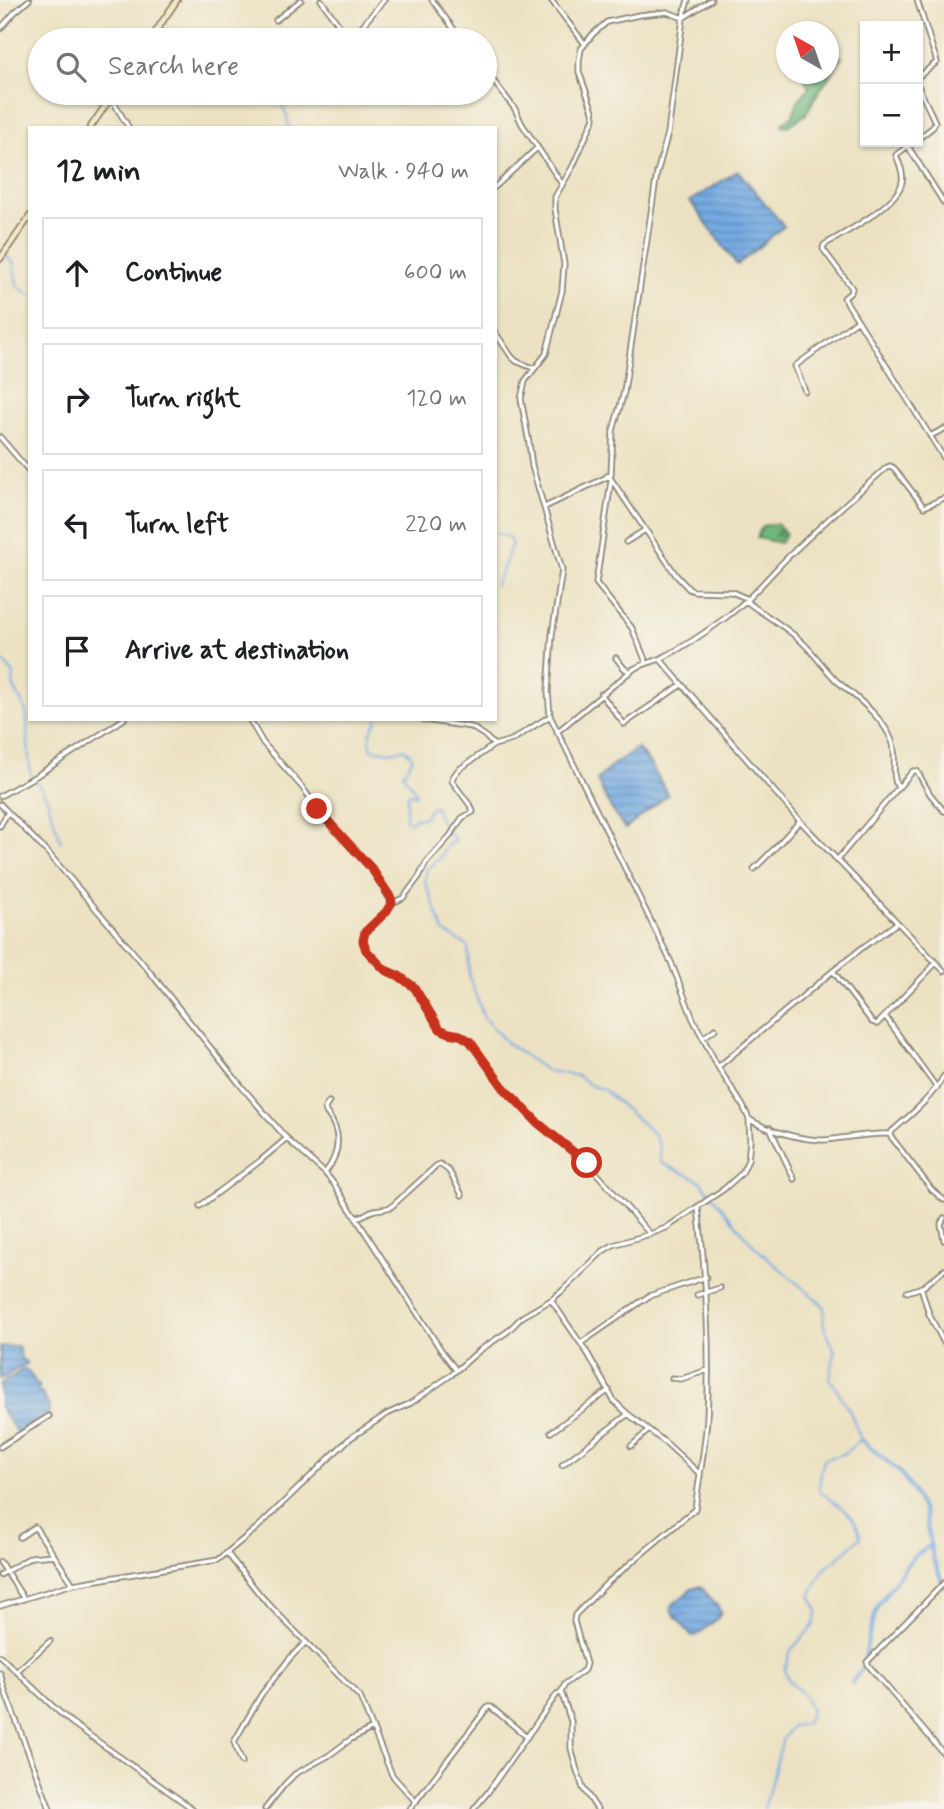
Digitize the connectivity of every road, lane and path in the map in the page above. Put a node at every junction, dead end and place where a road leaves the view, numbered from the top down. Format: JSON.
{"nodes":[{"id":1,"x":29,"y":0,"type":"edge"},
{"id":2,"x":177,"y":0,"type":"edge"},
{"id":3,"x":301,"y":0,"type":"edge"},
{"id":4,"x":321,"y":0,"type":"edge"},
{"id":5,"x":384,"y":0,"type":"edge"},
{"id":6,"x":432,"y":0,"type":"edge"},
{"id":7,"x":551,"y":0,"type":"edge"},
{"id":8,"x":688,"y":0,"type":"edge"},
{"id":9,"x":711,"y":0,"type":"edge"},
{"id":10,"x":917,"y":0,"type":"edge"},
{"id":11,"x":683,"y":18,"type":"junction"},
{"id":12,"x":276,"y":20,"type":"dead end"},
{"id":13,"x":158,"y":28,"type":"edge"},
{"id":14,"x":341,"y":28,"type":"edge"},
{"id":15,"x":360,"y":28,"type":"edge"},
{"id":16,"x":453,"y":28,"type":"edge"},
{"id":17,"x":0,"y":29,"type":"edge"},
{"id":18,"x":585,"y":44,"type":"junction"},
{"id":19,"x":923,"y":74,"type":"edge"},
{"id":20,"x":497,"y":86,"type":"edge"},
{"id":21,"x":923,"y":97,"type":"edge"},
{"id":22,"x":106,"y":105,"type":"edge"},
{"id":23,"x":118,"y":105,"type":"edge"},
{"id":24,"x":91,"y":126,"type":"edge"},
{"id":25,"x":128,"y":126,"type":"edge"},
{"id":26,"x":923,"y":135,"type":"edge"},
{"id":27,"x":905,"y":147,"type":"edge"},
{"id":28,"x":908,"y":147,"type":"edge"},
{"id":29,"x":537,"y":148,"type":"junction"},
{"id":30,"x":562,"y":184,"type":"junction"},
{"id":31,"x":497,"y":185,"type":"edge"},
{"id":32,"x":944,"y":203,"type":"edge"},
{"id":33,"x":28,"y":219,"type":"edge"},
{"id":34,"x":0,"y":259,"type":"edge"},
{"id":35,"x":858,"y":320,"type":"junction"},
{"id":36,"x":497,"y":335,"type":"edge"},
{"id":37,"x":534,"y":368,"type":"junction"},
{"id":38,"x":805,"y":391,"type":"dead end"},
{"id":39,"x":944,"y":429,"type":"edge"},
{"id":40,"x":930,"y":436,"type":"junction"},
{"id":41,"x":0,"y":438,"type":"edge"},
{"id":42,"x":944,"y":458,"type":"edge"},
{"id":43,"x":28,"y":470,"type":"edge"},
{"id":44,"x":609,"y":477,"type":"junction"},
{"id":45,"x":944,"y":498,"type":"edge"},
{"id":46,"x":545,"y":508,"type":"junction"},
{"id":47,"x":645,"y":530,"type":"junction"},
{"id":48,"x":626,"y":542,"type":"dead end"},
{"id":49,"x":747,"y":600,"type":"junction"},
{"id":50,"x":616,"y":658,"type":"dead end"},
{"id":51,"x":660,"y":659,"type":"junction"},
{"id":52,"x":646,"y":662,"type":"junction"},
{"id":53,"x":629,"y":672,"type":"junction"},
{"id":54,"x":681,"y":685,"type":"junction"},
{"id":55,"x":601,"y":694,"type":"junction"},
{"id":56,"x":550,"y":716,"type":"junction"},
{"id":57,"x":121,"y":721,"type":"edge"},
{"id":58,"x":250,"y":721,"type":"edge"},
{"id":59,"x":431,"y":721,"type":"edge"},
{"id":60,"x":557,"y":732,"type":"junction"},
{"id":61,"x":494,"y":745,"type":"junction"},
{"id":62,"x":898,"y":788,"type":"junction"},
{"id":63,"x":0,"y":796,"type":"edge"},
{"id":64,"x":0,"y":804,"type":"edge"},
{"id":65,"x":944,"y":811,"type":"edge"},
{"id":66,"x":8,"y":812,"type":"junction"},
{"id":67,"x":800,"y":821,"type":"junction"},
{"id":68,"x":0,"y":825,"type":"edge"},
{"id":69,"x":838,"y":860,"type":"junction"},
{"id":70,"x":754,"y":869,"type":"dead end"},
{"id":71,"x":392,"y":902,"type":"junction"},
{"id":72,"x":897,"y":923,"type":"junction"},
{"id":73,"x":936,"y":963,"type":"junction"},
{"id":74,"x":833,"y":971,"type":"junction"},
{"id":75,"x":944,"y":971,"type":"edge"},
{"id":76,"x":885,"y":1016,"type":"junction"},
{"id":77,"x":715,"y":1029,"type":"dead end"},
{"id":78,"x":703,"y":1038,"type":"junction"},
{"id":79,"x":718,"y":1067,"type":"junction"},
{"id":80,"x":944,"y":1076,"type":"edge"},
{"id":81,"x":937,"y":1088,"type":"junction"},
{"id":82,"x":329,"y":1102,"type":"dead end"},
{"id":83,"x":749,"y":1119,"type":"junction"},
{"id":84,"x":770,"y":1128,"type":"junction"},
{"id":85,"x":889,"y":1135,"type":"junction"},
{"id":86,"x":286,"y":1138,"type":"junction"},
{"id":87,"x":325,"y":1173,"type":"junction"},
{"id":88,"x":794,"y":1179,"type":"dead end"},
{"id":89,"x":462,"y":1195,"type":"dead end"},
{"id":90,"x":944,"y":1200,"type":"edge"},
{"id":91,"x":200,"y":1206,"type":"dead end"},
{"id":92,"x":698,"y":1207,"type":"junction"},
{"id":93,"x":357,"y":1217,"type":"junction"},
{"id":94,"x":944,"y":1218,"type":"edge"},
{"id":95,"x":650,"y":1234,"type":"junction"},
{"id":96,"x":944,"y":1240,"type":"edge"},
{"id":97,"x":944,"y":1270,"type":"edge"},
{"id":98,"x":706,"y":1277,"type":"junction"},
{"id":99,"x":921,"y":1287,"type":"junction"},
{"id":100,"x":720,"y":1288,"type":"dead end"},
{"id":101,"x":707,"y":1292,"type":"junction"},
{"id":102,"x":906,"y":1292,"type":"dead end"},
{"id":103,"x":697,"y":1295,"type":"dead end"},
{"id":104,"x":551,"y":1300,"type":"junction"},
{"id":105,"x":942,"y":1333,"type":"edge"},
{"id":106,"x":581,"y":1343,"type":"junction"},
{"id":107,"x":944,"y":1343,"type":"edge"},
{"id":108,"x":457,"y":1370,"type":"junction"},
{"id":109,"x":708,"y":1370,"type":"junction"},
{"id":110,"x":672,"y":1378,"type":"dead end"},
{"id":111,"x":609,"y":1390,"type":"junction"},
{"id":112,"x":628,"y":1414,"type":"junction"},
{"id":113,"x":48,"y":1416,"type":"dead end"},
{"id":114,"x":649,"y":1430,"type":"junction"},
{"id":115,"x":551,"y":1432,"type":"dead end"},
{"id":116,"x":631,"y":1446,"type":"dead end"},
{"id":117,"x":0,"y":1447,"type":"edge"},
{"id":118,"x":562,"y":1465,"type":"dead end"},
{"id":119,"x":700,"y":1474,"type":"junction"},
{"id":120,"x":20,"y":1537,"type":"dead end"},
{"id":121,"x":227,"y":1552,"type":"junction"},
{"id":122,"x":54,"y":1555,"type":"junction"},
{"id":123,"x":0,"y":1562,"type":"edge"},
{"id":124,"x":7,"y":1571,"type":"junction"},
{"id":125,"x":0,"y":1575,"type":"edge"},
{"id":126,"x":944,"y":1583,"type":"edge"},
{"id":127,"x":73,"y":1584,"type":"junction"},
{"id":128,"x":24,"y":1599,"type":"junction"},
{"id":129,"x":0,"y":1606,"type":"edge"},
{"id":130,"x":50,"y":1641,"type":"dead end"},
{"id":131,"x":306,"y":1643,"type":"junction"},
{"id":132,"x":0,"y":1656,"type":"edge"},
{"id":133,"x":17,"y":1671,"type":"junction"},
{"id":134,"x":0,"y":1673,"type":"edge"},
{"id":135,"x":561,"y":1692,"type":"junction"},
{"id":136,"x":373,"y":1728,"type":"junction"},
{"id":137,"x":527,"y":1737,"type":"junction"},
{"id":138,"x":944,"y":1754,"type":"edge"},
{"id":139,"x":242,"y":1762,"type":"dead end"},
{"id":140,"x":416,"y":1802,"type":"junction"},
{"id":141,"x":50,"y":1809,"type":"edge"},
{"id":142,"x":193,"y":1809,"type":"edge"},
{"id":143,"x":265,"y":1809,"type":"edge"},
{"id":144,"x":410,"y":1809,"type":"edge"},
{"id":145,"x":474,"y":1809,"type":"edge"},
{"id":146,"x":597,"y":1809,"type":"edge"}],
"edges":[{"from":1,"to":17,"type":"street"},
{"from":2,"to":13,"type":"street"},
{"from":3,"to":12,"type":"street"},
{"from":4,"to":14,"type":"street"},
{"from":5,"to":15,"type":"street"},
{"from":6,"to":16,"type":"street"},
{"from":7,"to":18,"type":"street"},
{"from":8,"to":11,"type":"street"},
{"from":9,"to":11,"type":"street"},
{"from":10,"to":19,"type":"street"},
{"from":11,"to":18,"type":"street"},
{"from":11,"to":44,"type":"street"},
{"from":18,"to":30,"type":"street"},
{"from":20,"to":29,"type":"street"},
{"from":21,"to":26,"type":"street"},
{"from":22,"to":24,"type":"street"},
{"from":23,"to":25,"type":"street"},
{"from":27,"to":35,"type":"street"},
{"from":28,"to":32,"type":"street"},
{"from":29,"to":30,"type":"street"},
{"from":29,"to":31,"type":"street"},
{"from":30,"to":37,"type":"street"},
{"from":33,"to":34,"type":"street"},
{"from":35,"to":38,"type":"street"},
{"from":35,"to":40,"type":"street"},
{"from":36,"to":37,"type":"street"},
{"from":37,"to":46,"type":"street"},
{"from":39,"to":40,"type":"street"},
{"from":40,"to":42,"type":"street"},
{"from":41,"to":43,"type":"street"},
{"from":44,"to":46,"type":"street"},
{"from":44,"to":47,"type":"street"},
{"from":44,"to":52,"type":"street"},
{"from":45,"to":49,"type":"street"},
{"from":46,"to":56,"type":"street"},
{"from":47,"to":48,"type":"street"},
{"from":47,"to":49,"type":"street"},
{"from":49,"to":51,"type":"street"},
{"from":49,"to":62,"type":"street"},
{"from":50,"to":53,"type":"street"},
{"from":51,"to":52,"type":"street"},
{"from":51,"to":54,"type":"street"},
{"from":52,"to":53,"type":"street"},
{"from":53,"to":55,"type":"street"},
{"from":54,"to":55,"type":"street"},
{"from":54,"to":67,"type":"street"},
{"from":55,"to":60,"type":"street"},
{"from":56,"to":60,"type":"street"},
{"from":56,"to":61,"type":"street"},
{"from":57,"to":63,"type":"street"},
{"from":58,"to":71,"type":"street"},
{"from":59,"to":61,"type":"street"},
{"from":60,"to":78,"type":"street"},
{"from":61,"to":71,"type":"street"},
{"from":62,"to":65,"type":"street"},
{"from":62,"to":69,"type":"street"},
{"from":64,"to":66,"type":"street"},
{"from":66,"to":68,"type":"street"},
{"from":66,"to":86,"type":"street"},
{"from":67,"to":69,"type":"street"},
{"from":67,"to":70,"type":"street"},
{"from":69,"to":72,"type":"street"},
{"from":71,"to":95,"type":"street"},
{"from":72,"to":73,"type":"street"},
{"from":72,"to":74,"type":"street"},
{"from":73,"to":75,"type":"street"},
{"from":73,"to":76,"type":"street"},
{"from":74,"to":76,"type":"street"},
{"from":74,"to":79,"type":"street"},
{"from":76,"to":81,"type":"street"},
{"from":77,"to":78,"type":"street"},
{"from":78,"to":79,"type":"street"},
{"from":79,"to":83,"type":"street"},
{"from":80,"to":81,"type":"street"},
{"from":81,"to":85,"type":"street"},
{"from":82,"to":87,"type":"street"},
{"from":83,"to":84,"type":"street"},
{"from":83,"to":92,"type":"street"},
{"from":84,"to":85,"type":"street"},
{"from":84,"to":88,"type":"street"},
{"from":85,"to":90,"type":"street"},
{"from":86,"to":87,"type":"street"},
{"from":86,"to":91,"type":"street"},
{"from":87,"to":93,"type":"street"},
{"from":89,"to":93,"type":"street"},
{"from":92,"to":95,"type":"street"},
{"from":92,"to":98,"type":"street"},
{"from":93,"to":108,"type":"street"},
{"from":94,"to":96,"type":"street"},
{"from":95,"to":104,"type":"street"},
{"from":97,"to":99,"type":"street"},
{"from":98,"to":101,"type":"street"},
{"from":98,"to":106,"type":"street"},
{"from":99,"to":102,"type":"street"},
{"from":99,"to":105,"type":"street"},
{"from":100,"to":101,"type":"street"},
{"from":101,"to":103,"type":"street"},
{"from":101,"to":109,"type":"street"},
{"from":104,"to":106,"type":"street"},
{"from":104,"to":108,"type":"street"},
{"from":105,"to":107,"type":"street"},
{"from":106,"to":111,"type":"street"},
{"from":108,"to":121,"type":"street"},
{"from":109,"to":110,"type":"street"},
{"from":109,"to":119,"type":"street"},
{"from":111,"to":112,"type":"street"},
{"from":111,"to":115,"type":"street"},
{"from":112,"to":114,"type":"street"},
{"from":112,"to":118,"type":"street"},
{"from":113,"to":117,"type":"street"},
{"from":114,"to":116,"type":"street"},
{"from":114,"to":119,"type":"street"},
{"from":119,"to":135,"type":"street"},
{"from":120,"to":122,"type":"street"},
{"from":121,"to":127,"type":"street"},
{"from":121,"to":131,"type":"street"},
{"from":122,"to":124,"type":"street"},
{"from":122,"to":127,"type":"street"},
{"from":123,"to":124,"type":"street"},
{"from":124,"to":125,"type":"street"},
{"from":124,"to":128,"type":"street"},
{"from":126,"to":138,"type":"street"},
{"from":127,"to":128,"type":"street"},
{"from":128,"to":129,"type":"street"},
{"from":130,"to":133,"type":"street"},
{"from":131,"to":136,"type":"street"},
{"from":131,"to":139,"type":"street"},
{"from":132,"to":133,"type":"street"},
{"from":133,"to":142,"type":"street"},
{"from":134,"to":141,"type":"street"},
{"from":135,"to":137,"type":"street"},
{"from":135,"to":146,"type":"street"},
{"from":136,"to":140,"type":"street"},
{"from":136,"to":143,"type":"street"},
{"from":137,"to":140,"type":"street"},
{"from":137,"to":145,"type":"street"},
{"from":140,"to":144,"type":"street"}]}
